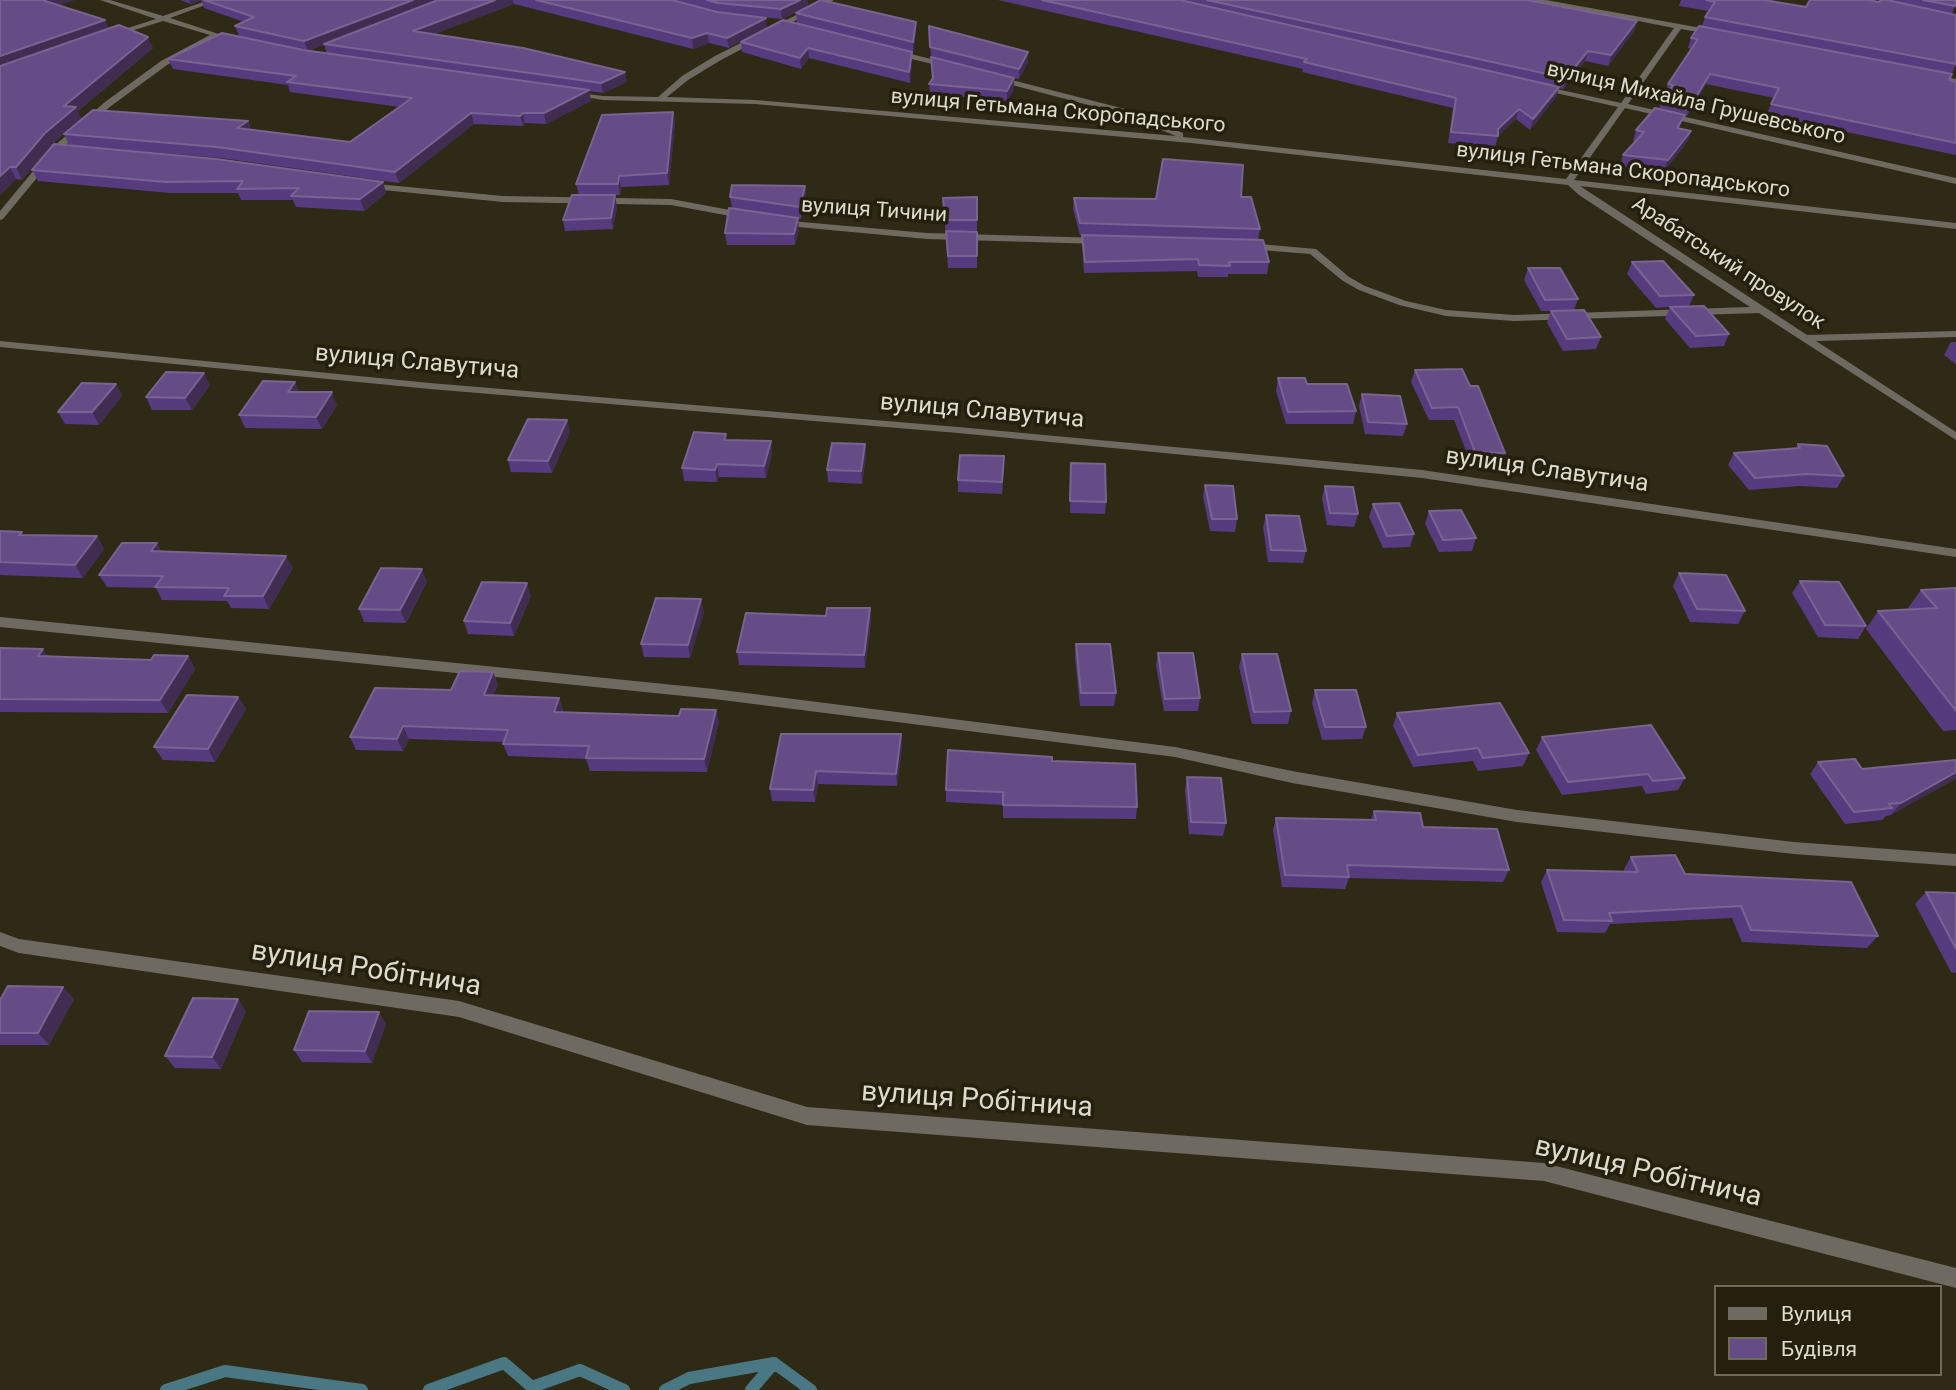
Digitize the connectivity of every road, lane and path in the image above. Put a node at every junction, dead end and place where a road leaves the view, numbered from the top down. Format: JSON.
{"nodes":[{"id":1,"x":103,"y":0,"type":"edge"},
{"id":2,"x":216,"y":0,"type":"edge"},
{"id":3,"x":831,"y":0,"type":"edge"},
{"id":4,"x":1534,"y":0,"type":"edge"},
{"id":5,"x":162,"y":19,"type":"junction"},
{"id":6,"x":767,"y":24,"type":"edge"},
{"id":7,"x":781,"y":24,"type":"junction"},
{"id":8,"x":1679,"y":26,"type":"junction"},
{"id":9,"x":794,"y":28,"type":"edge"},
{"id":10,"x":1718,"y":34,"type":"edge"},
{"id":11,"x":214,"y":36,"type":"junction"},
{"id":12,"x":99,"y":40,"type":"edge"},
{"id":13,"x":250,"y":43,"type":"edge"},
{"id":14,"x":883,"y":50,"type":"edge"},
{"id":15,"x":960,"y":69,"type":"edge"},
{"id":16,"x":1916,"y":73,"type":"edge"},
{"id":17,"x":985,"y":75,"type":"edge"},
{"id":18,"x":1956,"y":81,"type":"edge"},
{"id":19,"x":1530,"y":85,"type":"edge"},
{"id":20,"x":558,"y":92,"type":"edge"},
{"id":21,"x":661,"y":98,"type":"junction"},
{"id":22,"x":1624,"y":105,"type":"junction"},
{"id":23,"x":1191,"y":140,"type":"junction"},
{"id":24,"x":56,"y":149,"type":"junction"},
{"id":25,"x":70,"y":150,"type":"edge"},
{"id":26,"x":1569,"y":181,"type":"junction"},
{"id":27,"x":1956,"y":181,"type":"edge"},
{"id":28,"x":358,"y":185,"type":"edge"},
{"id":29,"x":0,"y":217,"type":"edge"},
{"id":30,"x":1956,"y":226,"type":"edge"},
{"id":31,"x":1118,"y":242,"type":"edge"},
{"id":32,"x":1241,"y":246,"type":"edge"},
{"id":33,"x":1760,"y":310,"type":"junction"},
{"id":34,"x":1956,"y":334,"type":"edge"},
{"id":35,"x":1808,"y":338,"type":"junction"},
{"id":36,"x":0,"y":344,"type":"edge"},
{"id":37,"x":1956,"y":437,"type":"edge"},
{"id":38,"x":1956,"y":553,"type":"edge"},
{"id":39,"x":0,"y":622,"type":"edge"},
{"id":40,"x":1956,"y":860,"type":"edge"},
{"id":41,"x":0,"y":939,"type":"edge"},
{"id":42,"x":1956,"y":1278,"type":"edge"}],
"edges":[{"from":1,"to":5,"type":"street"},
{"from":2,"to":5,"type":"street"},
{"from":3,"to":7,"type":"street"},
{"from":4,"to":8,"type":"street"},
{"from":5,"to":11,"type":"street"},
{"from":5,"to":12,"type":"street"},
{"from":6,"to":7,"type":"street"},
{"from":7,"to":9,"type":"street"},
{"from":7,"to":21,"type":"street"},
{"from":8,"to":10,"type":"street"},
{"from":8,"to":22,"type":"street"},
{"from":11,"to":13,"type":"street"},
{"from":11,"to":24,"type":"street"},
{"from":14,"to":15,"type":"street"},
{"from":16,"to":18,"type":"street"},
{"from":17,"to":23,"type":"street"},
{"from":19,"to":22,"type":"street","name":"вулиця Михайла Грушевського"},
{"from":20,"to":21,"type":"street","name":"вулиця Гетьмана Скоропадського"},
{"from":21,"to":23,"type":"street","name":"вулиця Гетьмана Скоропадського"},
{"from":22,"to":26,"type":"street"},
{"from":22,"to":27,"type":"street","name":"вулиця Михайла Грушевського"},
{"from":23,"to":26,"type":"street","name":"вулиця Гетьмана Скоропадського"},
{"from":24,"to":25,"type":"street"},
{"from":24,"to":29,"type":"street"},
{"from":26,"to":30,"type":"street","name":"вулиця Гетьмана Скоропадського"},
{"from":26,"to":33,"type":"street","name":"Арабатський провулок"},
{"from":28,"to":31,"type":"street","name":"вулиця Тичини"},
{"from":32,"to":33,"type":"street"},
{"from":33,"to":35,"type":"street","name":"Арабатський провулок"},
{"from":34,"to":35,"type":"street"},
{"from":35,"to":37,"type":"street","name":"Арабатський провулок"},
{"from":36,"to":38,"type":"street","name":"вулиця Славутича"},
{"from":39,"to":40,"type":"street"},
{"from":41,"to":42,"type":"street","name":"вулиця Робітнича"}]}
